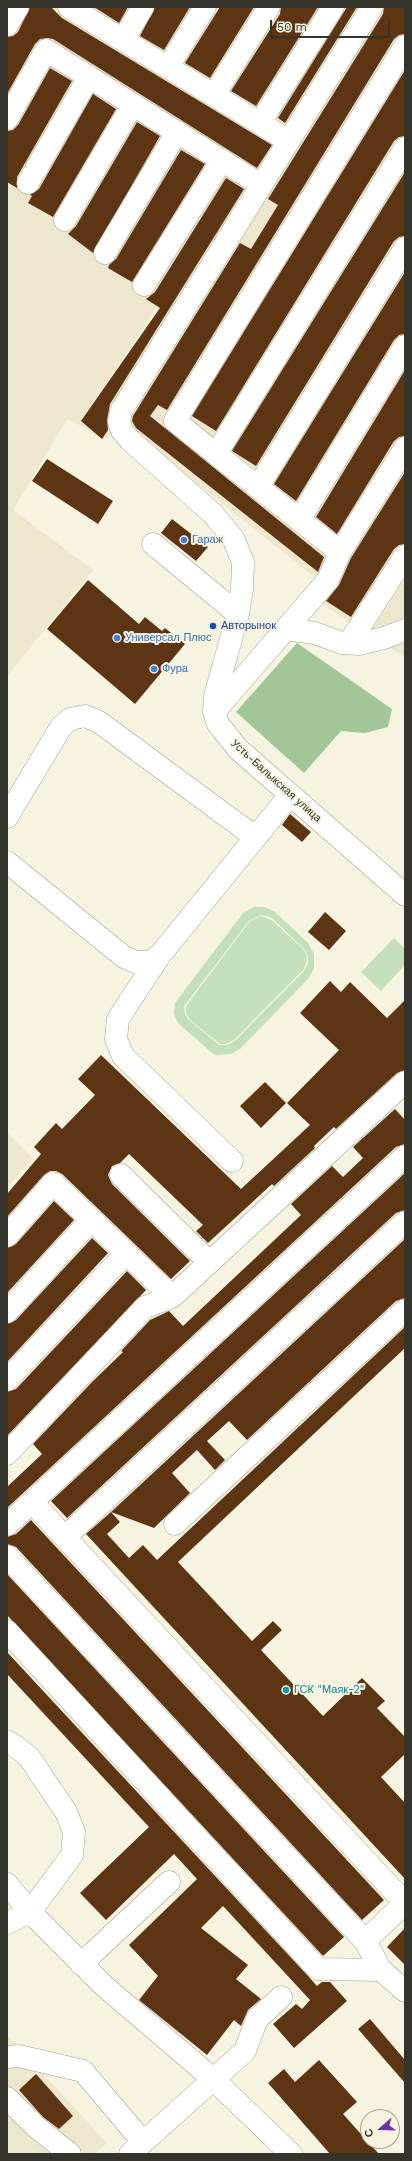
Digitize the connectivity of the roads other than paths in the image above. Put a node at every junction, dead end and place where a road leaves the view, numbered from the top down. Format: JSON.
{"nodes":[{"id":1,"x":18,"y":7,"type":"edge"},
{"id":2,"x":143,"y":7,"type":"edge"},
{"id":3,"x":205,"y":7,"type":"edge"},
{"id":4,"x":269,"y":7,"type":"edge"},
{"id":5,"x":332,"y":7,"type":"edge"},
{"id":6,"x":372,"y":7,"type":"edge"},
{"id":7,"x":75,"y":9,"type":"edge"},
{"id":8,"x":7,"y":26,"type":"edge"},
{"id":9,"x":123,"y":40,"type":"junction"},
{"id":10,"x":405,"y":46,"type":"edge"},
{"id":11,"x":168,"y":67,"type":"junction"},
{"id":12,"x":89,"y":77,"type":"junction"},
{"id":13,"x":214,"y":95,"type":"junction"},
{"id":14,"x":133,"y":104,"type":"junction"},
{"id":15,"x":7,"y":119,"type":"edge"},
{"id":16,"x":260,"y":123,"type":"junction"},
{"id":17,"x":177,"y":132,"type":"junction"},
{"id":18,"x":289,"y":140,"type":"junction"},
{"id":19,"x":405,"y":148,"type":"edge"},
{"id":20,"x":222,"y":160,"type":"junction"},
{"id":21,"x":28,"y":182,"type":"dead end"},
{"id":22,"x":261,"y":185,"type":"junction"},
{"id":23,"x":65,"y":220,"type":"dead end"},
{"id":24,"x":405,"y":248,"type":"edge"},
{"id":25,"x":105,"y":253,"type":"dead end"},
{"id":26,"x":144,"y":285,"type":"dead end"},
{"id":27,"x":405,"y":346,"type":"edge"},
{"id":28,"x":405,"y":448,"type":"edge"},
{"id":29,"x":216,"y":454,"type":"junction"},
{"id":30,"x":258,"y":487,"type":"junction"},
{"id":31,"x":299,"y":520,"type":"junction"},
{"id":32,"x":154,"y":544,"type":"dead end"},
{"id":33,"x":340,"y":552,"type":"junction"},
{"id":34,"x":405,"y":556,"type":"edge"},
{"id":35,"x":238,"y":614,"type":"junction"},
{"id":36,"x":285,"y":629,"type":"junction"},
{"id":37,"x":405,"y":630,"type":"edge"},
{"id":38,"x":349,"y":643,"type":"junction"},
{"id":39,"x":214,"y":712,"type":"junction"},
{"id":40,"x":290,"y":795,"type":"junction"},
{"id":41,"x":7,"y":818,"type":"edge"},
{"id":42,"x":255,"y":837,"type":"junction"},
{"id":43,"x":7,"y":862,"type":"edge"},
{"id":44,"x":400,"y":894,"type":"edge"},
{"id":45,"x":160,"y":956,"type":"junction"},
{"id":46,"x":405,"y":1082,"type":"edge"},
{"id":47,"x":405,"y":1156,"type":"edge"},
{"id":48,"x":232,"y":1161,"type":"dead end"},
{"id":49,"x":121,"y":1175,"type":"dead end"},
{"id":50,"x":91,"y":1220,"type":"junction"},
{"id":51,"x":405,"y":1222,"type":"edge"},
{"id":52,"x":7,"y":1236,"type":"edge"},
{"id":53,"x":126,"y":1253,"type":"junction"},
{"id":54,"x":209,"y":1262,"type":"junction"},
{"id":55,"x":172,"y":1297,"type":"junction"},
{"id":56,"x":405,"y":1310,"type":"edge"},
{"id":57,"x":7,"y":1312,"type":"edge"},
{"id":58,"x":7,"y":1380,"type":"edge"},
{"id":59,"x":7,"y":1454,"type":"edge"},
{"id":60,"x":32,"y":1502,"type":"junction"},
{"id":61,"x":175,"y":1524,"type":"dead end"},
{"id":62,"x":7,"y":1525,"type":"edge"},
{"id":63,"x":65,"y":1537,"type":"junction"},
{"id":64,"x":7,"y":1556,"type":"edge"},
{"id":65,"x":7,"y":1631,"type":"edge"},
{"id":66,"x":7,"y":1742,"type":"edge"},
{"id":67,"x":169,"y":1882,"type":"dead end"},
{"id":68,"x":7,"y":1884,"type":"edge"},
{"id":69,"x":405,"y":1903,"type":"edge"},
{"id":70,"x":30,"y":1912,"type":"junction"},
{"id":71,"x":7,"y":1923,"type":"edge"},
{"id":72,"x":365,"y":1941,"type":"junction"},
{"id":73,"x":81,"y":1964,"type":"junction"},
{"id":74,"x":381,"y":1970,"type":"junction"},
{"id":75,"x":405,"y":1991,"type":"edge"},
{"id":76,"x":281,"y":1997,"type":"dead end"},
{"id":77,"x":7,"y":2057,"type":"edge"},
{"id":78,"x":213,"y":2079,"type":"junction"},
{"id":79,"x":7,"y":2098,"type":"edge"},
{"id":80,"x":136,"y":2148,"type":"edge"},
{"id":81,"x":70,"y":2154,"type":"edge"},
{"id":82,"x":291,"y":2154,"type":"edge"}],
"edges":[{"from":1,"to":8,"type":"street"},
{"from":2,"to":9,"type":"street"},
{"from":3,"to":11,"type":"street"},
{"from":4,"to":13,"type":"street"},
{"from":5,"to":16,"type":"street"},
{"from":6,"to":18,"type":"street"},
{"from":7,"to":9,"type":"street"},
{"from":9,"to":11,"type":"street"},
{"from":10,"to":29,"type":"street"},
{"from":11,"to":13,"type":"street"},
{"from":12,"to":14,"type":"street"},
{"from":12,"to":15,"type":"street"},
{"from":12,"to":21,"type":"street"},
{"from":13,"to":16,"type":"street"},
{"from":14,"to":17,"type":"street"},
{"from":14,"to":23,"type":"street"},
{"from":16,"to":18,"type":"street"},
{"from":17,"to":20,"type":"street"},
{"from":17,"to":25,"type":"street"},
{"from":18,"to":22,"type":"street"},
{"from":19,"to":29,"type":"street"},
{"from":20,"to":22,"type":"street"},
{"from":20,"to":26,"type":"street"},
{"from":22,"to":35,"type":"street"},
{"from":24,"to":30,"type":"street"},
{"from":27,"to":31,"type":"street"},
{"from":28,"to":33,"type":"street"},
{"from":29,"to":30,"type":"street"},
{"from":30,"to":31,"type":"street"},
{"from":31,"to":33,"type":"street"},
{"from":32,"to":35,"type":"street"},
{"from":33,"to":36,"type":"street"},
{"from":34,"to":38,"type":"street"},
{"from":35,"to":39,"type":"street"},
{"from":36,"to":38,"type":"street"},
{"from":36,"to":39,"type":"street"},
{"from":37,"to":38,"type":"street"},
{"from":39,"to":40,"type":"street","name":"Усть-Балыкская улица"},
{"from":40,"to":42,"type":"street"},
{"from":40,"to":44,"type":"street","name":"Усть-Балыкская улица"},
{"from":41,"to":42,"type":"street"},
{"from":42,"to":45,"type":"street"},
{"from":43,"to":45,"type":"street"},
{"from":45,"to":48,"type":"street"},
{"from":46,"to":54,"type":"street"},
{"from":47,"to":60,"type":"street"},
{"from":49,"to":54,"type":"street"},
{"from":50,"to":52,"type":"street"},
{"from":50,"to":53,"type":"street"},
{"from":50,"to":57,"type":"street"},
{"from":51,"to":63,"type":"street"},
{"from":53,"to":55,"type":"street"},
{"from":53,"to":58,"type":"street"},
{"from":54,"to":55,"type":"street"},
{"from":55,"to":59,"type":"street"},
{"from":56,"to":61,"type":"street"},
{"from":60,"to":62,"type":"street"},
{"from":60,"to":63,"type":"street"},
{"from":63,"to":69,"type":"street"},
{"from":64,"to":72,"type":"street"},
{"from":65,"to":74,"type":"street"},
{"from":66,"to":70,"type":"street"},
{"from":67,"to":73,"type":"street"},
{"from":68,"to":70,"type":"street"},
{"from":69,"to":72,"type":"street"},
{"from":70,"to":71,"type":"street"},
{"from":70,"to":73,"type":"street"},
{"from":72,"to":74,"type":"street"},
{"from":73,"to":78,"type":"street"},
{"from":74,"to":75,"type":"street"},
{"from":76,"to":78,"type":"street"},
{"from":77,"to":80,"type":"street"},
{"from":78,"to":80,"type":"street"},
{"from":78,"to":82,"type":"street"},
{"from":79,"to":81,"type":"street"}]}
